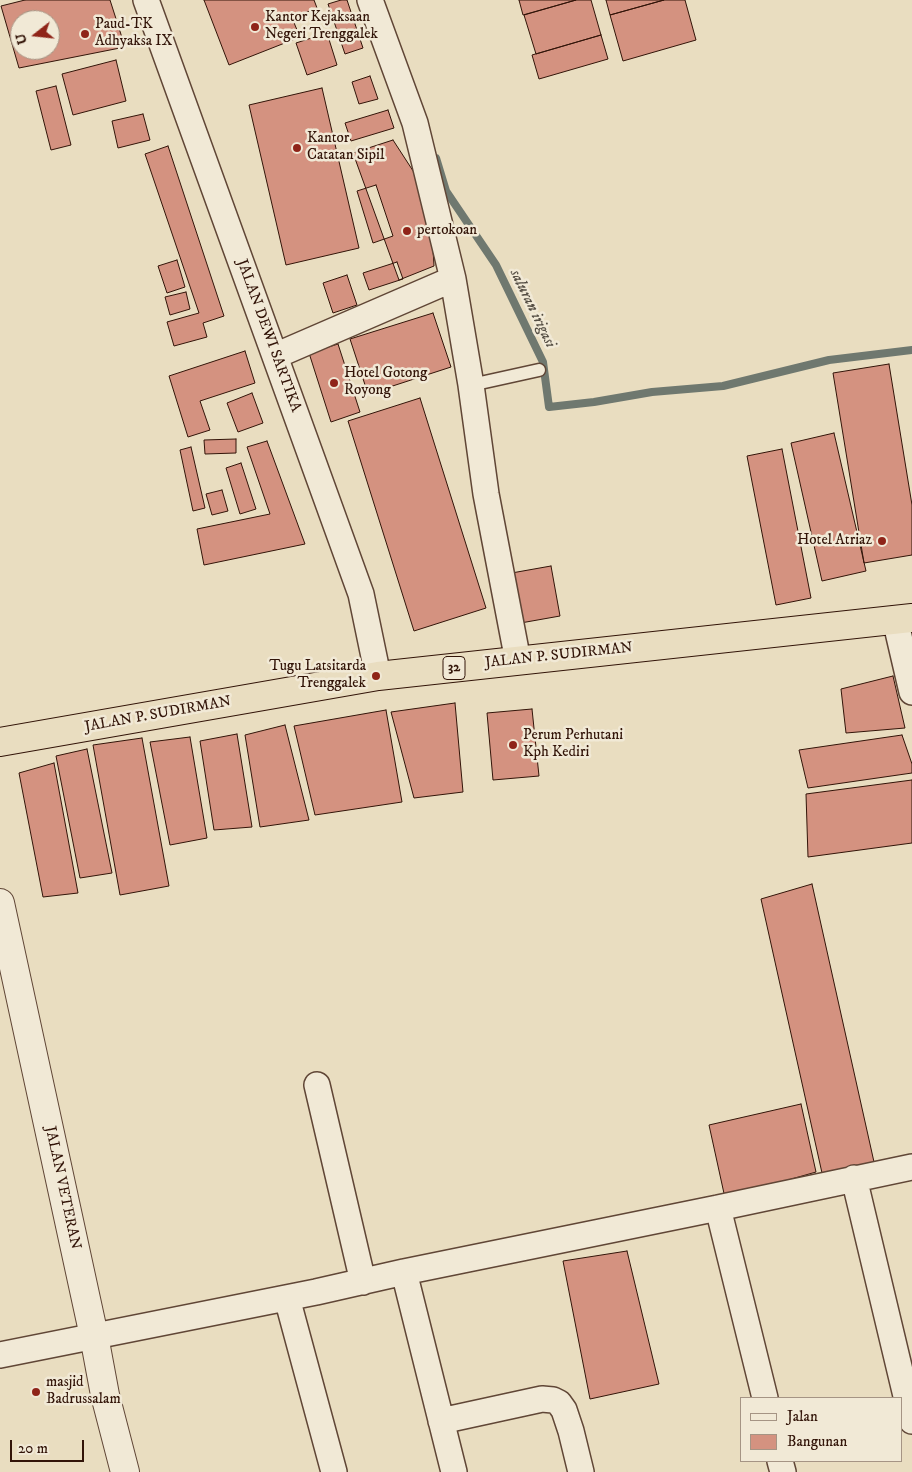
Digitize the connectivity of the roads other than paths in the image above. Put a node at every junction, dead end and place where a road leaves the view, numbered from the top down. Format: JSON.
{"nodes":[{"id":1,"x":146,"y":0,"type":"edge"},
{"id":2,"x":370,"y":0,"type":"edge"},
{"id":3,"x":453,"y":279,"type":"junction"},
{"id":4,"x":275,"y":356,"type":"junction"},
{"id":5,"x":539,"y":370,"type":"dead end"},
{"id":6,"x":471,"y":385,"type":"junction"},
{"id":7,"x":904,"y":618,"type":"edge"},
{"id":8,"x":518,"y":660,"type":"junction"},
{"id":9,"x":378,"y":676,"type":"junction"},
{"id":10,"x":912,"y":692,"type":"edge"},
{"id":11,"x":0,"y":742,"type":"edge"},
{"id":12,"x":0,"y":903,"type":"edge"},
{"id":13,"x":317,"y":1085,"type":"dead end"},
{"id":14,"x":912,"y":1166,"type":"edge"},
{"id":15,"x":854,"y":1178,"type":"junction"},
{"id":16,"x":718,"y":1208,"type":"junction"},
{"id":17,"x":404,"y":1272,"type":"junction"},
{"id":18,"x":363,"y":1282,"type":"junction"},
{"id":19,"x":287,"y":1298,"type":"junction"},
{"id":20,"x":94,"y":1336,"type":"junction"},
{"id":21,"x":0,"y":1355,"type":"edge"},
{"id":22,"x":765,"y":1397,"type":"edge"},
{"id":23,"x":441,"y":1421,"type":"junction"},
{"id":24,"x":912,"y":1421,"type":"edge"},
{"id":25,"x":125,"y":1472,"type":"edge"},
{"id":26,"x":334,"y":1472,"type":"edge"},
{"id":27,"x":454,"y":1472,"type":"edge"},
{"id":28,"x":581,"y":1472,"type":"edge"}],
"edges":[{"from":1,"to":4,"type":"street","name":"JALAN DEWI SARTIKA"},
{"from":2,"to":3,"type":"street"},
{"from":3,"to":4,"type":"street"},
{"from":3,"to":6,"type":"street"},
{"from":4,"to":9,"type":"street","name":"JALAN DEWI SARTIKA"},
{"from":5,"to":6,"type":"lane"},
{"from":6,"to":8,"type":"street"},
{"from":7,"to":8,"type":"highway","name":"JALAN P. SUDIRMAN","number":"32"},
{"from":7,"to":10,"type":"street"},
{"from":8,"to":9,"type":"highway","name":"JALAN P. SUDIRMAN","number":"32"},
{"from":9,"to":11,"type":"highway","name":"JALAN P. SUDIRMAN","number":"32"},
{"from":12,"to":20,"type":"street","name":"JALAN VETERAN"},
{"from":13,"to":18,"type":"street"},
{"from":14,"to":15,"type":"street"},
{"from":15,"to":16,"type":"street"},
{"from":15,"to":24,"type":"street"},
{"from":16,"to":17,"type":"street"},
{"from":16,"to":22,"type":"street"},
{"from":17,"to":18,"type":"street"},
{"from":17,"to":23,"type":"street"},
{"from":18,"to":19,"type":"street"},
{"from":19,"to":20,"type":"street"},
{"from":19,"to":26,"type":"street"},
{"from":20,"to":21,"type":"street"},
{"from":20,"to":25,"type":"street","name":"JALAN VETERAN"},
{"from":23,"to":27,"type":"street"},
{"from":23,"to":28,"type":"street"}]}
